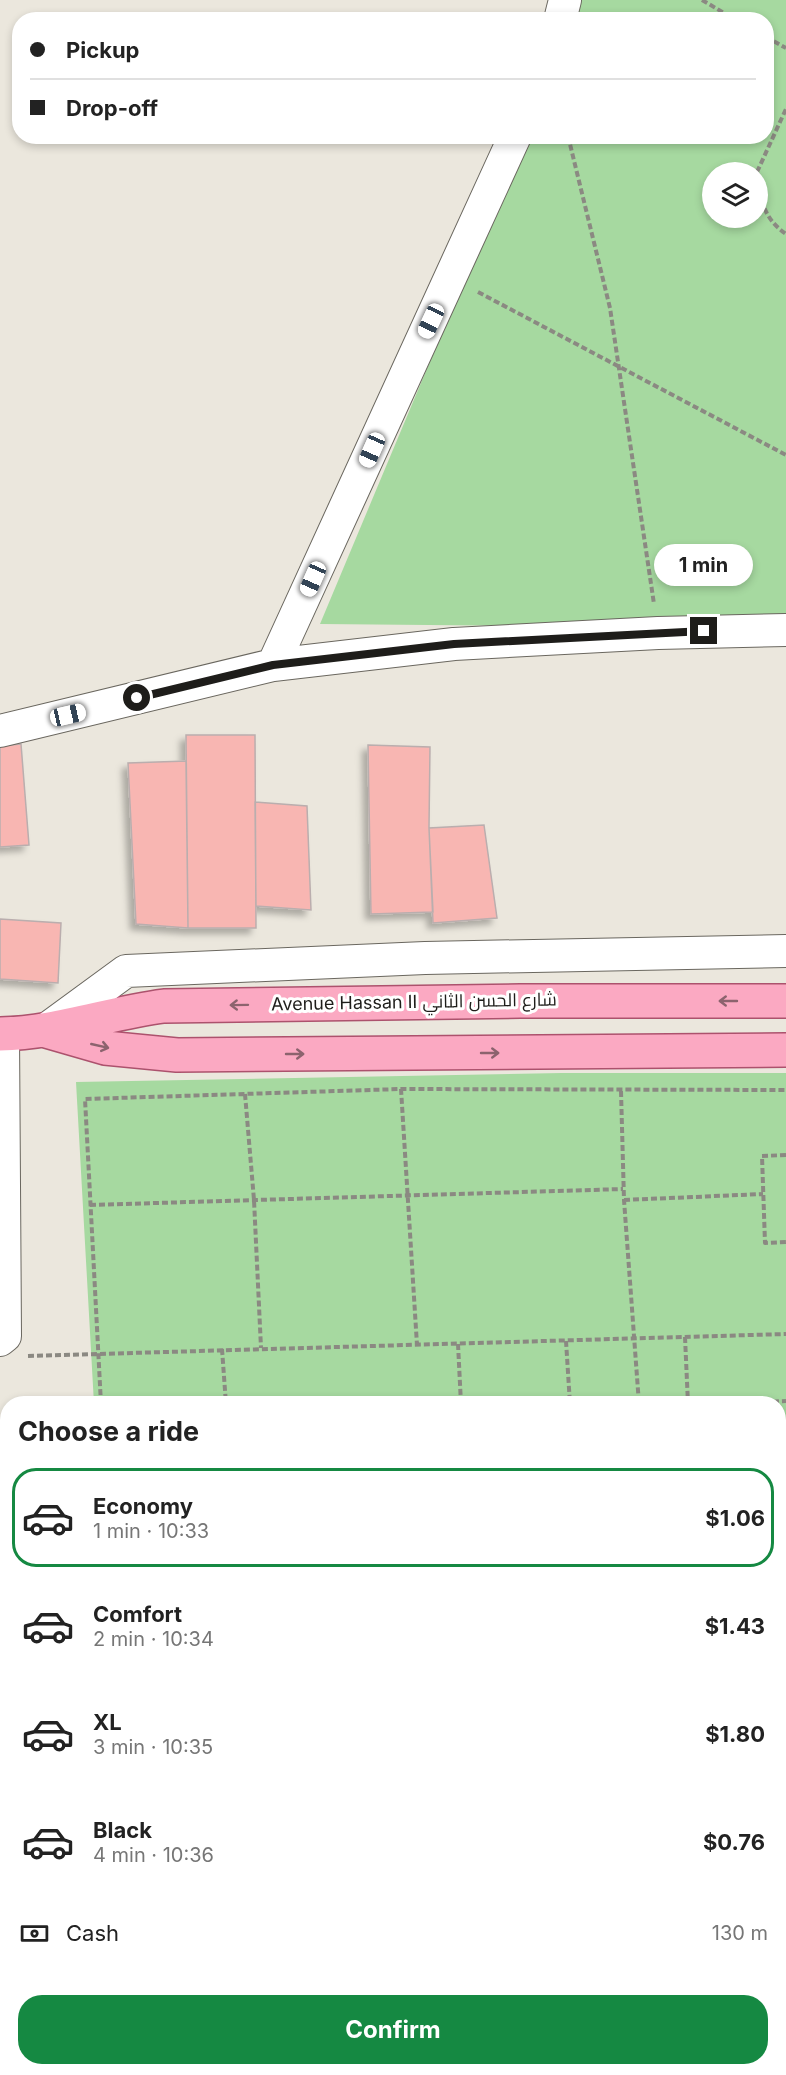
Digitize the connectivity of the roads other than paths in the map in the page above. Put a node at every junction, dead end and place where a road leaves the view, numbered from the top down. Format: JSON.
{"nodes":[{"id":1,"x":511,"y":144,"type":"edge"},
{"id":2,"x":786,"y":630,"type":"edge"},
{"id":3,"x":273,"y":665,"type":"junction"},
{"id":4,"x":0,"y":731,"type":"edge"},
{"id":5,"x":786,"y":951,"type":"edge"},
{"id":6,"x":786,"y":1001,"type":"edge"},
{"id":7,"x":44,"y":1031,"type":"junction"},
{"id":8,"x":1,"y":1034,"type":"edge"},
{"id":9,"x":786,"y":1050,"type":"edge"},
{"id":10,"x":11,"y":1348,"type":"edge"}],
"edges":[{"from":1,"to":3,"type":"street"},
{"from":2,"to":3,"type":"street"},
{"from":3,"to":4,"type":"street"},
{"from":5,"to":7,"type":"street"},
{"from":6,"to":7,"type":"main road","name":"Avenue Hassan II شارع الحسن الثاني","one_way":true},
{"from":7,"to":8,"type":"main road","name":"Avenue Hassan II شارع الحسن الثاني"},
{"from":7,"to":9,"type":"main road","name":"Avenue Hassan II شارع الحسن الثاني","one_way":true},
{"from":8,"to":10,"type":"street"}]}
